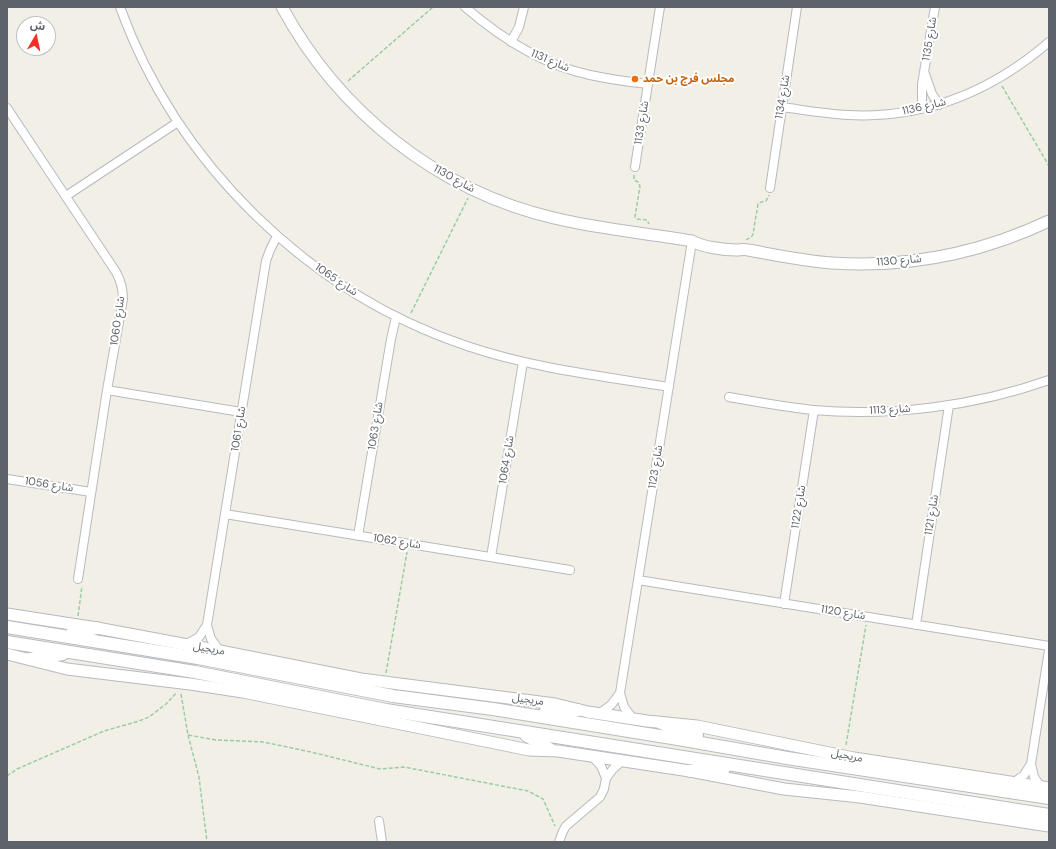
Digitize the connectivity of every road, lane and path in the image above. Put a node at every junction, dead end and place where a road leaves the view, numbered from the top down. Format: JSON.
{"nodes":[{"id":1,"x":120,"y":7,"type":"edge"},
{"id":2,"x":282,"y":7,"type":"edge"},
{"id":3,"x":433,"y":7,"type":"edge"},
{"id":4,"x":465,"y":7,"type":"edge"},
{"id":5,"x":524,"y":7,"type":"edge"},
{"id":6,"x":660,"y":7,"type":"edge"},
{"id":7,"x":797,"y":7,"type":"edge"},
{"id":8,"x":935,"y":7,"type":"edge"},
{"id":9,"x":511,"y":42,"type":"junction"},
{"id":10,"x":1049,"y":42,"type":"edge"},
{"id":11,"x":925,"y":71,"type":"junction"},
{"id":12,"x":998,"y":79,"type":"junction"},
{"id":13,"x":648,"y":84,"type":"junction"},
{"id":14,"x":339,"y":89,"type":"junction"},
{"id":15,"x":939,"y":105,"type":"junction"},
{"id":16,"x":782,"y":107,"type":"junction"},
{"id":17,"x":7,"y":108,"type":"edge"},
{"id":18,"x":922,"y":109,"type":"junction"},
{"id":19,"x":178,"y":122,"type":"junction"},
{"id":20,"x":1049,"y":166,"type":"edge"},
{"id":21,"x":635,"y":167,"type":"joint"},
{"id":22,"x":770,"y":188,"type":"joint"},
{"id":23,"x":472,"y":189,"type":"junction"},
{"id":24,"x":66,"y":196,"type":"junction"},
{"id":25,"x":1049,"y":221,"type":"edge"},
{"id":26,"x":648,"y":234,"type":"junction"},
{"id":27,"x":277,"y":236,"type":"junction"},
{"id":28,"x":692,"y":240,"type":"junction"},
{"id":29,"x":744,"y":250,"type":"junction"},
{"id":30,"x":396,"y":317,"type":"junction"},
{"id":31,"x":406,"y":322,"type":"junction"},
{"id":32,"x":523,"y":362,"type":"junction"},
{"id":33,"x":1049,"y":380,"type":"edge"},
{"id":34,"x":668,"y":388,"type":"junction"},
{"id":35,"x":107,"y":390,"type":"junction"},
{"id":36,"x":730,"y":397,"type":"dead end"},
{"id":37,"x":949,"y":405,"type":"junction"},
{"id":38,"x":814,"y":410,"type":"junction"},
{"id":39,"x":241,"y":412,"type":"junction"},
{"id":40,"x":7,"y":479,"type":"edge"},
{"id":41,"x":91,"y":492,"type":"junction"},
{"id":42,"x":225,"y":514,"type":"junction"},
{"id":43,"x":358,"y":536,"type":"junction"},
{"id":44,"x":408,"y":544,"type":"junction"},
{"id":45,"x":491,"y":558,"type":"junction"},
{"id":46,"x":570,"y":570,"type":"dead end"},
{"id":47,"x":78,"y":579,"type":"joint"},
{"id":48,"x":638,"y":580,"type":"junction"},
{"id":49,"x":784,"y":604,"type":"junction"},
{"id":50,"x":7,"y":614,"type":"edge"},
{"id":51,"x":867,"y":617,"type":"junction"},
{"id":52,"x":76,"y":625,"type":"junction"},
{"id":53,"x":207,"y":625,"type":"junction"},
{"id":54,"x":916,"y":625,"type":"junction"},
{"id":55,"x":7,"y":627,"type":"edge"},
{"id":56,"x":97,"y":628,"type":"junction"},
{"id":57,"x":62,"y":636,"type":"junction"},
{"id":58,"x":7,"y":642,"type":"edge"},
{"id":59,"x":185,"y":645,"type":"junction"},
{"id":60,"x":1049,"y":646,"type":"edge"},
{"id":61,"x":1049,"y":650,"type":"edge"},
{"id":62,"x":220,"y":651,"type":"junction"},
{"id":63,"x":73,"y":652,"type":"junction"},
{"id":64,"x":7,"y":654,"type":"edge"},
{"id":65,"x":30,"y":659,"type":"junction"},
{"id":66,"x":384,"y":682,"type":"junction"},
{"id":67,"x":181,"y":685,"type":"junction"},
{"id":68,"x":620,"y":693,"type":"junction"},
{"id":69,"x":493,"y":709,"type":"junction"},
{"id":70,"x":578,"y":710,"type":"junction"},
{"id":71,"x":600,"y":713,"type":"junction"},
{"id":72,"x":633,"y":719,"type":"junction"},
{"id":73,"x":661,"y":723,"type":"junction"},
{"id":74,"x":522,"y":732,"type":"junction"},
{"id":75,"x":188,"y":735,"type":"junction"},
{"id":76,"x":551,"y":750,"type":"junction"},
{"id":77,"x":592,"y":756,"type":"junction"},
{"id":78,"x":844,"y":756,"type":"junction"},
{"id":79,"x":787,"y":758,"type":"junction"},
{"id":80,"x":622,"y":760,"type":"junction"},
{"id":81,"x":1031,"y":764,"type":"junction"},
{"id":82,"x":690,"y":771,"type":"junction"},
{"id":83,"x":7,"y":776,"type":"edge"},
{"id":84,"x":606,"y":778,"type":"junction"},
{"id":85,"x":831,"y":780,"type":"junction"},
{"id":86,"x":1013,"y":783,"type":"junction"},
{"id":87,"x":1045,"y":788,"type":"edge"},
{"id":88,"x":1049,"y":798,"type":"edge"},
{"id":89,"x":1049,"y":815,"type":"edge"},
{"id":90,"x":379,"y":821,"type":"dead end"},
{"id":91,"x":1049,"y":826,"type":"edge"},
{"id":92,"x":560,"y":840,"type":"edge"},
{"id":93,"x":207,"y":842,"type":"edge"},
{"id":94,"x":382,"y":842,"type":"edge"}],
"edges":[{"from":1,"to":19,"type":"street","name":"شارع 1065"},
{"from":2,"to":14,"type":"street","name":"شارع 1130"},
{"from":3,"to":14,"type":"path"},
{"from":4,"to":9,"type":"street","name":"شارع 1131"},
{"from":5,"to":9,"type":"street"},
{"from":6,"to":13,"type":"street","name":"شارع 1133"},
{"from":7,"to":16,"type":"street","name":"شارع 1134"},
{"from":8,"to":11,"type":"street","name":"شارع 1135"},
{"from":9,"to":13,"type":"street","name":"شارع 1131"},
{"from":10,"to":12,"type":"street","name":"شارع 1136"},
{"from":11,"to":15,"type":"street","name":"شارع 1135"},
{"from":11,"to":18,"type":"street","name":"شارع 1135"},
{"from":12,"to":15,"type":"street","name":"شارع 1136"},
{"from":12,"to":20,"type":"path"},
{"from":13,"to":21,"type":"street","name":"شارع 1133"},
{"from":14,"to":23,"type":"street","name":"شارع 1130"},
{"from":15,"to":18,"type":"street","name":"شارع 1136"},
{"from":16,"to":18,"type":"street","name":"شارع 1136"},
{"from":16,"to":22,"type":"street","name":"شارع 1134"},
{"from":17,"to":24,"type":"street","name":"شارع 1060"},
{"from":19,"to":24,"type":"street"},
{"from":19,"to":27,"type":"street","name":"شارع 1065"},
{"from":21,"to":26,"type":"path"},
{"from":22,"to":29,"type":"path"},
{"from":23,"to":26,"type":"street","name":"شارع 1130"},
{"from":23,"to":31,"type":"path"},
{"from":24,"to":35,"type":"street","name":"شارع 1060"},
{"from":25,"to":29,"type":"street","name":"شارع 1130"},
{"from":26,"to":28,"type":"street","name":"شارع 1130"},
{"from":27,"to":30,"type":"street","name":"شارع 1065"},
{"from":27,"to":39,"type":"street","name":"شارع 1061"},
{"from":28,"to":29,"type":"street","name":"شارع 1130"},
{"from":28,"to":34,"type":"street","name":"شارع 1123"},
{"from":30,"to":31,"type":"street","name":"شارع 1065"},
{"from":30,"to":43,"type":"street","name":"شارع 1063"},
{"from":31,"to":32,"type":"street","name":"شارع 1065"},
{"from":32,"to":34,"type":"street","name":"شارع 1065"},
{"from":32,"to":45,"type":"street","name":"شارع 1064"},
{"from":33,"to":37,"type":"street","name":"شارع 1113"},
{"from":34,"to":48,"type":"street","name":"شارع 1123"},
{"from":35,"to":39,"type":"street"},
{"from":35,"to":41,"type":"street","name":"شارع 1060"},
{"from":36,"to":38,"type":"street","name":"شارع 1113"},
{"from":37,"to":38,"type":"street","name":"شارع 1113"},
{"from":37,"to":54,"type":"street","name":"شارع 1121"},
{"from":38,"to":49,"type":"street","name":"شارع 1122"},
{"from":39,"to":42,"type":"street","name":"شارع 1061"},
{"from":40,"to":41,"type":"street","name":"شارع 1056"},
{"from":41,"to":47,"type":"street","name":"شارع 1060"},
{"from":42,"to":43,"type":"street","name":"شارع 1062"},
{"from":42,"to":53,"type":"street","name":"شارع 1061"},
{"from":43,"to":44,"type":"street","name":"شارع 1062"},
{"from":44,"to":45,"type":"street","name":"شارع 1062"},
{"from":44,"to":66,"type":"path"},
{"from":45,"to":46,"type":"street","name":"شارع 1062"},
{"from":47,"to":52,"type":"path"},
{"from":48,"to":49,"type":"street","name":"شارع 1120"},
{"from":48,"to":68,"type":"street","name":"شارع 1123"},
{"from":49,"to":51,"type":"street","name":"شارع 1120"},
{"from":50,"to":52,"type":"street","name":"مريجيل"},
{"from":51,"to":54,"type":"street","name":"شارع 1120"},
{"from":51,"to":78,"type":"path"},
{"from":52,"to":56,"type":"street","name":"مريجيل"},
{"from":53,"to":59,"type":"street"},
{"from":53,"to":62,"type":"street"},
{"from":54,"to":60,"type":"street","name":"شارع 1120"},
{"from":55,"to":57,"type":"main road","name":"مريجيل"},
{"from":56,"to":57,"type":"main road"},
{"from":56,"to":59,"type":"street","name":"مريجيل"},
{"from":57,"to":69,"type":"main road","name":"مريجيل"},
{"from":58,"to":63,"type":"main road"},
{"from":59,"to":62,"type":"street","name":"مريجيل"},
{"from":61,"to":81,"type":"street"},
{"from":62,"to":66,"type":"street","name":"مريجيل"},
{"from":63,"to":65,"type":"main road"},
{"from":63,"to":74,"type":"main road"},
{"from":64,"to":65,"type":"street"},
{"from":65,"to":67,"type":"street"},
{"from":66,"to":70,"type":"street","name":"مريجيل"},
{"from":67,"to":75,"type":"path"},
{"from":67,"to":76,"type":"street"},
{"from":67,"to":83,"type":"path"},
{"from":68,"to":71,"type":"street"},
{"from":68,"to":72,"type":"street"},
{"from":69,"to":70,"type":"main road"},
{"from":69,"to":79,"type":"main road","name":"مريجيل"},
{"from":70,"to":71,"type":"street","name":"مريجيل"},
{"from":71,"to":72,"type":"street","name":"مريجيل"},
{"from":72,"to":73,"type":"street","name":"مريجيل"},
{"from":73,"to":78,"type":"street","name":"مريجيل"},
{"from":73,"to":79,"type":"main road"},
{"from":74,"to":76,"type":"main road"},
{"from":74,"to":85,"type":"main road"},
{"from":75,"to":92,"type":"path"},
{"from":75,"to":93,"type":"path"},
{"from":76,"to":77,"type":"street"},
{"from":77,"to":80,"type":"street"},
{"from":77,"to":84,"type":"street"},
{"from":78,"to":86,"type":"street","name":"مريجيل"},
{"from":79,"to":88,"type":"main road","name":"مريجيل"},
{"from":80,"to":82,"type":"street"},
{"from":80,"to":84,"type":"street"},
{"from":81,"to":86,"type":"street"},
{"from":81,"to":87,"type":"street"},
{"from":82,"to":85,"type":"main road"},
{"from":82,"to":91,"type":"street"},
{"from":84,"to":92,"type":"street"},
{"from":85,"to":89,"type":"main road"},
{"from":86,"to":87,"type":"street","name":"مريجيل"},
{"from":90,"to":94,"type":"street"}]}
